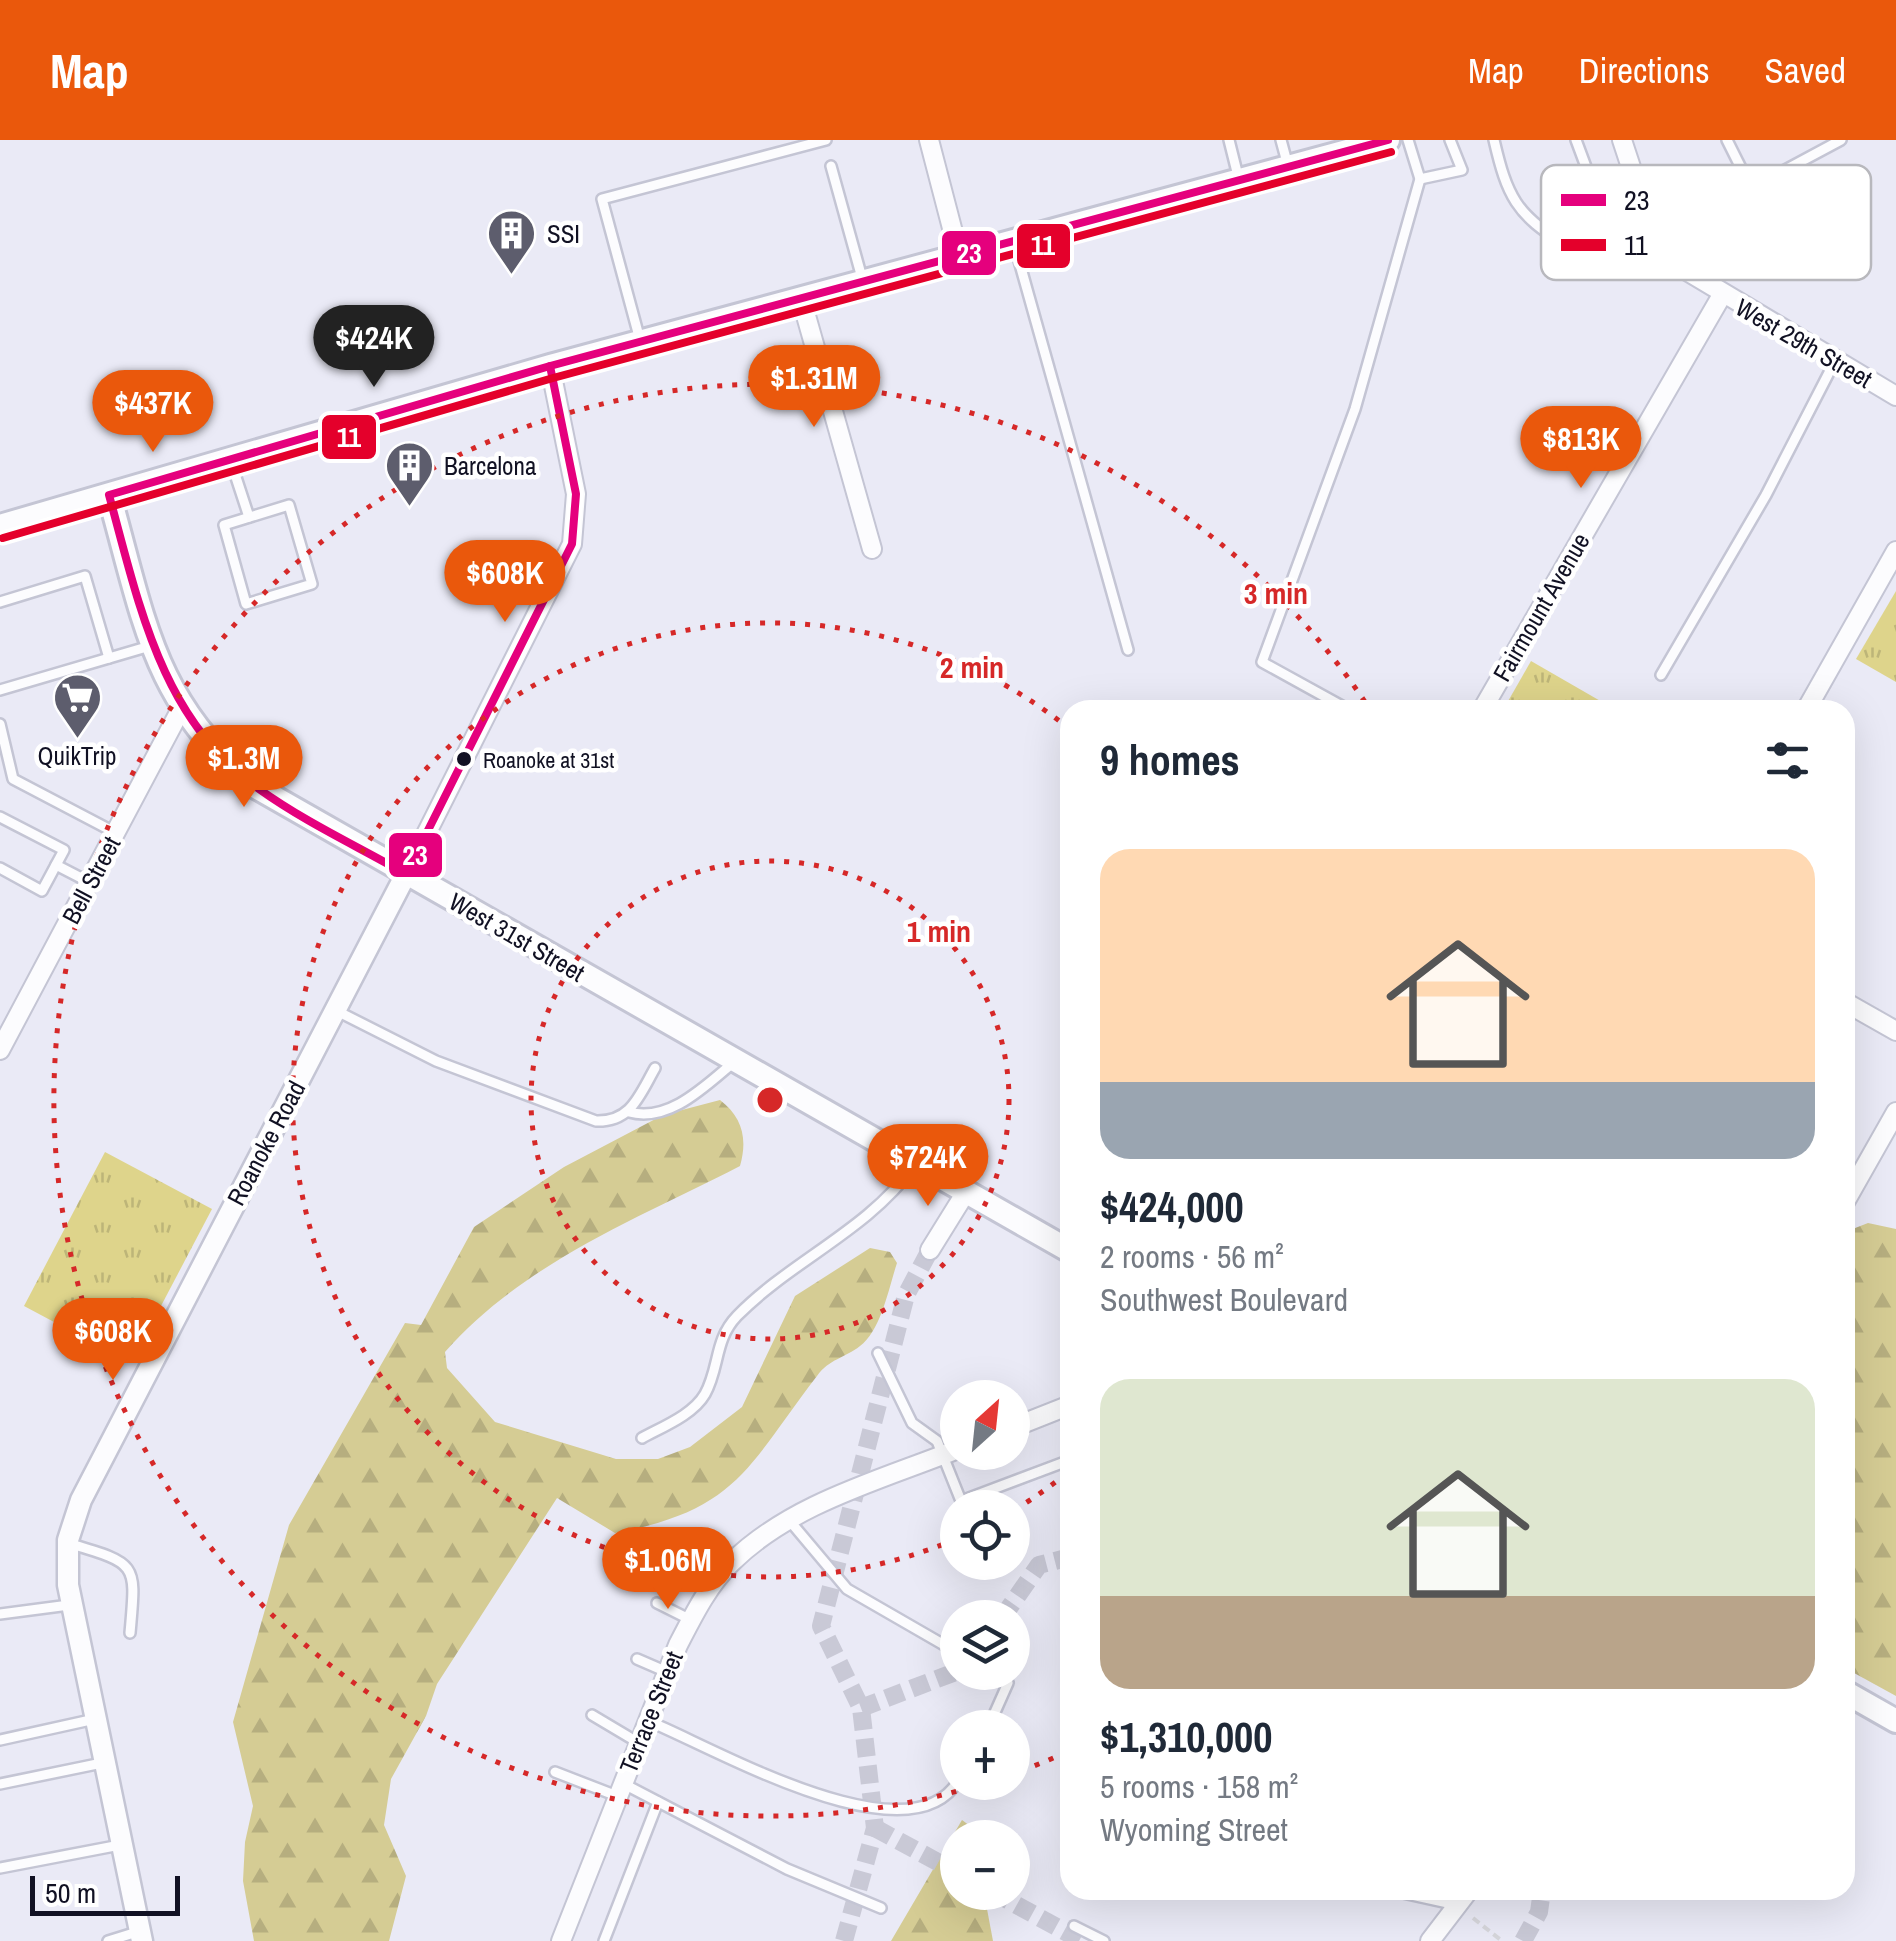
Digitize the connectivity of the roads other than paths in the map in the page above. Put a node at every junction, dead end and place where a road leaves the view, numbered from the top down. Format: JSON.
{"nodes":[{"id":1,"x":826,"y":140,"type":"edge"},
{"id":2,"x":929,"y":140,"type":"edge"},
{"id":3,"x":1228,"y":140,"type":"edge"},
{"id":4,"x":1281,"y":140,"type":"edge"},
{"id":5,"x":1388,"y":140,"type":"edge"},
{"id":6,"x":1408,"y":140,"type":"edge"},
{"id":7,"x":1450,"y":140,"type":"edge"},
{"id":8,"x":1494,"y":140,"type":"edge"},
{"id":9,"x":1576,"y":140,"type":"edge"},
{"id":10,"x":1622,"y":140,"type":"edge"},
{"id":11,"x":1726,"y":140,"type":"edge"},
{"id":12,"x":1841,"y":140,"type":"edge"},
{"id":13,"x":1585,"y":165,"type":"edge"},
{"id":14,"x":1630,"y":165,"type":"edge"},
{"id":15,"x":1738,"y":165,"type":"edge"},
{"id":16,"x":1794,"y":165,"type":"edge"},
{"id":17,"x":832,"y":166,"type":"dead end"},
{"id":18,"x":1288,"y":167,"type":"junction"},
{"id":19,"x":1240,"y":180,"type":"junction"},
{"id":20,"x":1420,"y":180,"type":"junction"},
{"id":21,"x":1541,"y":231,"type":"edge"},
{"id":22,"x":1014,"y":240,"type":"junction"},
{"id":23,"x":959,"y":254,"type":"junction"},
{"id":24,"x":863,"y":280,"type":"junction"},
{"id":25,"x":1700,"y":280,"type":"edge"},
{"id":26,"x":1722,"y":295,"type":"junction"},
{"id":27,"x":801,"y":298,"type":"junction"},
{"id":28,"x":641,"y":341,"type":"junction"},
{"id":29,"x":1835,"y":361,"type":"junction"},
{"id":30,"x":550,"y":366,"type":"junction"},
{"id":31,"x":1896,"y":396,"type":"edge"},
{"id":32,"x":230,"y":460,"type":"junction"},
{"id":33,"x":109,"y":495,"type":"junction"},
{"id":34,"x":249,"y":517,"type":"junction"},
{"id":35,"x":0,"y":526,"type":"edge"},
{"id":36,"x":872,"y":549,"type":"dead end"},
{"id":37,"x":1896,"y":552,"type":"edge"},
{"id":38,"x":0,"y":602,"type":"edge"},
{"id":39,"x":152,"y":645,"type":"junction"},
{"id":40,"x":1128,"y":650,"type":"dead end"},
{"id":41,"x":109,"y":658,"type":"junction"},
{"id":42,"x":1661,"y":675,"type":"dead end"},
{"id":43,"x":0,"y":690,"type":"edge"},
{"id":44,"x":1331,"y":700,"type":"edge"},
{"id":45,"x":1488,"y":700,"type":"edge"},
{"id":46,"x":1812,"y":700,"type":"edge"},
{"id":47,"x":180,"y":709,"type":"junction"},
{"id":48,"x":0,"y":724,"type":"edge"},
{"id":49,"x":0,"y":817,"type":"edge"},
{"id":50,"x":116,"y":832,"type":"junction"},
{"id":51,"x":56,"y":865,"type":"junction"},
{"id":52,"x":0,"y":868,"type":"edge"},
{"id":53,"x":406,"y":874,"type":"junction"},
{"id":54,"x":90,"y":882,"type":"junction"},
{"id":55,"x":1855,"y":1008,"type":"edge"},
{"id":56,"x":336,"y":1010,"type":"junction"},
{"id":57,"x":1896,"y":1031,"type":"edge"},
{"id":58,"x":0,"y":1050,"type":"edge"},
{"id":59,"x":735,"y":1061,"type":"junction"},
{"id":60,"x":655,"y":1068,"type":"dead end"},
{"id":61,"x":629,"y":1112,"type":"junction"},
{"id":62,"x":1896,"y":1112,"type":"edge"},
{"id":63,"x":915,"y":1164,"type":"junction"},
{"id":64,"x":1855,"y":1184,"type":"edge"},
{"id":65,"x":966,"y":1192,"type":"junction"},
{"id":66,"x":1060,"y":1245,"type":"edge"},
{"id":67,"x":930,"y":1250,"type":"tunnel mouth"},
{"id":68,"x":878,"y":1353,"type":"dead end"},
{"id":69,"x":1060,"y":1409,"type":"edge"},
{"id":70,"x":1030,"y":1421,"type":"edge"},
{"id":71,"x":642,"y":1438,"type":"dead end"},
{"id":72,"x":940,"y":1442,"type":"edge"},
{"id":73,"x":940,"y":1457,"type":"edge"},
{"id":74,"x":1060,"y":1464,"type":"edge"},
{"id":75,"x":954,"y":1470,"type":"edge"},
{"id":76,"x":789,"y":1520,"type":"junction"},
{"id":77,"x":68,"y":1543,"type":"junction"},
{"id":78,"x":679,"y":1554,"type":"dead end"},
{"id":79,"x":724,"y":1571,"type":"junction"},
{"id":80,"x":657,"y":1603,"type":"dead end"},
{"id":81,"x":72,"y":1604,"type":"junction"},
{"id":82,"x":0,"y":1614,"type":"edge"},
{"id":83,"x":691,"y":1620,"type":"junction"},
{"id":84,"x":130,"y":1634,"type":"dead end"},
{"id":85,"x":940,"y":1642,"type":"edge"},
{"id":86,"x":637,"y":1659,"type":"dead end"},
{"id":87,"x":667,"y":1672,"type":"junction"},
{"id":88,"x":1855,"y":1698,"type":"edge"},
{"id":89,"x":592,"y":1714,"type":"dead end"},
{"id":90,"x":96,"y":1719,"type":"junction"},
{"id":91,"x":648,"y":1721,"type":"junction"},
{"id":92,"x":1896,"y":1721,"type":"edge"},
{"id":93,"x":0,"y":1740,"type":"edge"},
{"id":94,"x":639,"y":1743,"type":"junction"},
{"id":95,"x":105,"y":1762,"type":"junction"},
{"id":96,"x":555,"y":1772,"type":"dead end"},
{"id":97,"x":0,"y":1784,"type":"edge"},
{"id":98,"x":620,"y":1790,"type":"junction"},
{"id":99,"x":940,"y":1796,"type":"edge"},
{"id":100,"x":658,"y":1802,"type":"junction"},
{"id":101,"x":122,"y":1844,"type":"junction"},
{"id":102,"x":0,"y":1868,"type":"edge"},
{"id":103,"x":1432,"y":1900,"type":"edge"},
{"id":104,"x":1462,"y":1900,"type":"edge"},
{"id":105,"x":1457,"y":1906,"type":"junction"},
{"id":106,"x":881,"y":1908,"type":"dead end"},
{"id":107,"x":1074,"y":1926,"type":"dead end"},
{"id":108,"x":141,"y":1936,"type":"edge"},
{"id":109,"x":108,"y":1941,"type":"edge"},
{"id":110,"x":561,"y":1941,"type":"edge"},
{"id":111,"x":604,"y":1941,"type":"edge"},
{"id":112,"x":1104,"y":1941,"type":"edge"},
{"id":113,"x":1430,"y":1941,"type":"edge"}],
"edges":[{"from":1,"to":28,"type":"lane"},
{"from":2,"to":23,"type":"street"},
{"from":3,"to":19,"type":"lane"},
{"from":4,"to":18,"type":"lane"},
{"from":5,"to":18,"type":"main road"},
{"from":6,"to":20,"type":"lane"},
{"from":7,"to":20,"type":"lane"},
{"from":8,"to":21,"type":"lane"},
{"from":9,"to":13,"type":"lane"},
{"from":10,"to":14,"type":"street","name":"West 29th Street"},
{"from":11,"to":15,"type":"lane"},
{"from":12,"to":16,"type":"lane"},
{"from":17,"to":24,"type":"lane"},
{"from":18,"to":19,"type":"main road"},
{"from":19,"to":22,"type":"main road"},
{"from":20,"to":44,"type":"lane"},
{"from":22,"to":23,"type":"main road"},
{"from":22,"to":40,"type":"lane"},
{"from":23,"to":24,"type":"main road"},
{"from":24,"to":27,"type":"main road"},
{"from":25,"to":26,"type":"street","name":"West 29th Street"},
{"from":26,"to":29,"type":"street","name":"West 29th Street"},
{"from":26,"to":45,"type":"street","name":"Fairmount Avenue"},
{"from":27,"to":28,"type":"main road"},
{"from":27,"to":36,"type":"street"},
{"from":28,"to":30,"type":"main road"},
{"from":29,"to":31,"type":"street","name":"West 29th Street"},
{"from":29,"to":42,"type":"lane"},
{"from":30,"to":32,"type":"main road"},
{"from":30,"to":53,"type":"street","name":"Roanoke Road"},
{"from":32,"to":33,"type":"main road"},
{"from":32,"to":34,"type":"lane"},
{"from":33,"to":35,"type":"main road"},
{"from":33,"to":39,"type":"main road","name":"West 31st Street"},
{"from":34,"to":34,"type":"lane"},
{"from":37,"to":46,"type":"street"},
{"from":38,"to":41,"type":"lane"},
{"from":39,"to":41,"type":"lane"},
{"from":39,"to":47,"type":"main road","name":"West 31st Street"},
{"from":41,"to":43,"type":"lane"},
{"from":47,"to":50,"type":"street","name":"Bell Street"},
{"from":47,"to":53,"type":"main road","name":"West 31st Street"},
{"from":48,"to":50,"type":"lane"},
{"from":49,"to":51,"type":"lane"},
{"from":50,"to":54,"type":"street","name":"Bell Street"},
{"from":51,"to":52,"type":"lane"},
{"from":51,"to":54,"type":"lane"},
{"from":53,"to":56,"type":"street","name":"Roanoke Road"},
{"from":53,"to":59,"type":"main road","name":"West 31st Street"},
{"from":54,"to":58,"type":"street","name":"Bell Street"},
{"from":55,"to":57,"type":"street"},
{"from":56,"to":61,"type":"lane"},
{"from":56,"to":77,"type":"street","name":"Roanoke Road"},
{"from":59,"to":61,"type":"lane"},
{"from":59,"to":63,"type":"main road","name":"West 31st Street"},
{"from":60,"to":61,"type":"lane"},
{"from":62,"to":64,"type":"street"},
{"from":63,"to":65,"type":"main road","name":"West 31st Street"},
{"from":63,"to":71,"type":"lane"},
{"from":65,"to":66,"type":"main road","name":"West 31st Street"},
{"from":65,"to":67,"type":"street"},
{"from":68,"to":72,"type":"lane"},
{"from":69,"to":70,"type":"street"},
{"from":73,"to":76,"type":"street","name":"Terrace Street"},
{"from":74,"to":75,"type":"lane"},
{"from":76,"to":79,"type":"street","name":"Terrace Street"},
{"from":76,"to":85,"type":"lane"},
{"from":77,"to":81,"type":"street","name":"Roanoke Road"},
{"from":77,"to":84,"type":"lane"},
{"from":78,"to":79,"type":"lane"},
{"from":79,"to":83,"type":"street","name":"Terrace Street"},
{"from":80,"to":83,"type":"lane"},
{"from":81,"to":82,"type":"lane"},
{"from":81,"to":90,"type":"street","name":"Roanoke Road"},
{"from":83,"to":87,"type":"street","name":"Terrace Street"},
{"from":86,"to":87,"type":"lane"},
{"from":87,"to":91,"type":"street","name":"Terrace Street"},
{"from":88,"to":92,"type":"main road"},
{"from":89,"to":94,"type":"lane"},
{"from":90,"to":93,"type":"lane"},
{"from":90,"to":95,"type":"street","name":"Roanoke Road"},
{"from":91,"to":94,"type":"street","name":"Terrace Street"},
{"from":91,"to":99,"type":"lane"},
{"from":94,"to":98,"type":"street","name":"Terrace Street"},
{"from":95,"to":97,"type":"lane"},
{"from":95,"to":101,"type":"street","name":"Roanoke Road"},
{"from":96,"to":98,"type":"lane"},
{"from":98,"to":100,"type":"lane"},
{"from":98,"to":110,"type":"street","name":"Terrace Street"},
{"from":100,"to":106,"type":"lane"},
{"from":100,"to":111,"type":"lane"},
{"from":101,"to":102,"type":"lane"},
{"from":101,"to":108,"type":"street","name":"Roanoke Road"},
{"from":103,"to":105,"type":"lane"},
{"from":104,"to":105,"type":"street"},
{"from":105,"to":113,"type":"street"},
{"from":107,"to":112,"type":"lane"},
{"from":108,"to":109,"type":"lane"}]}
